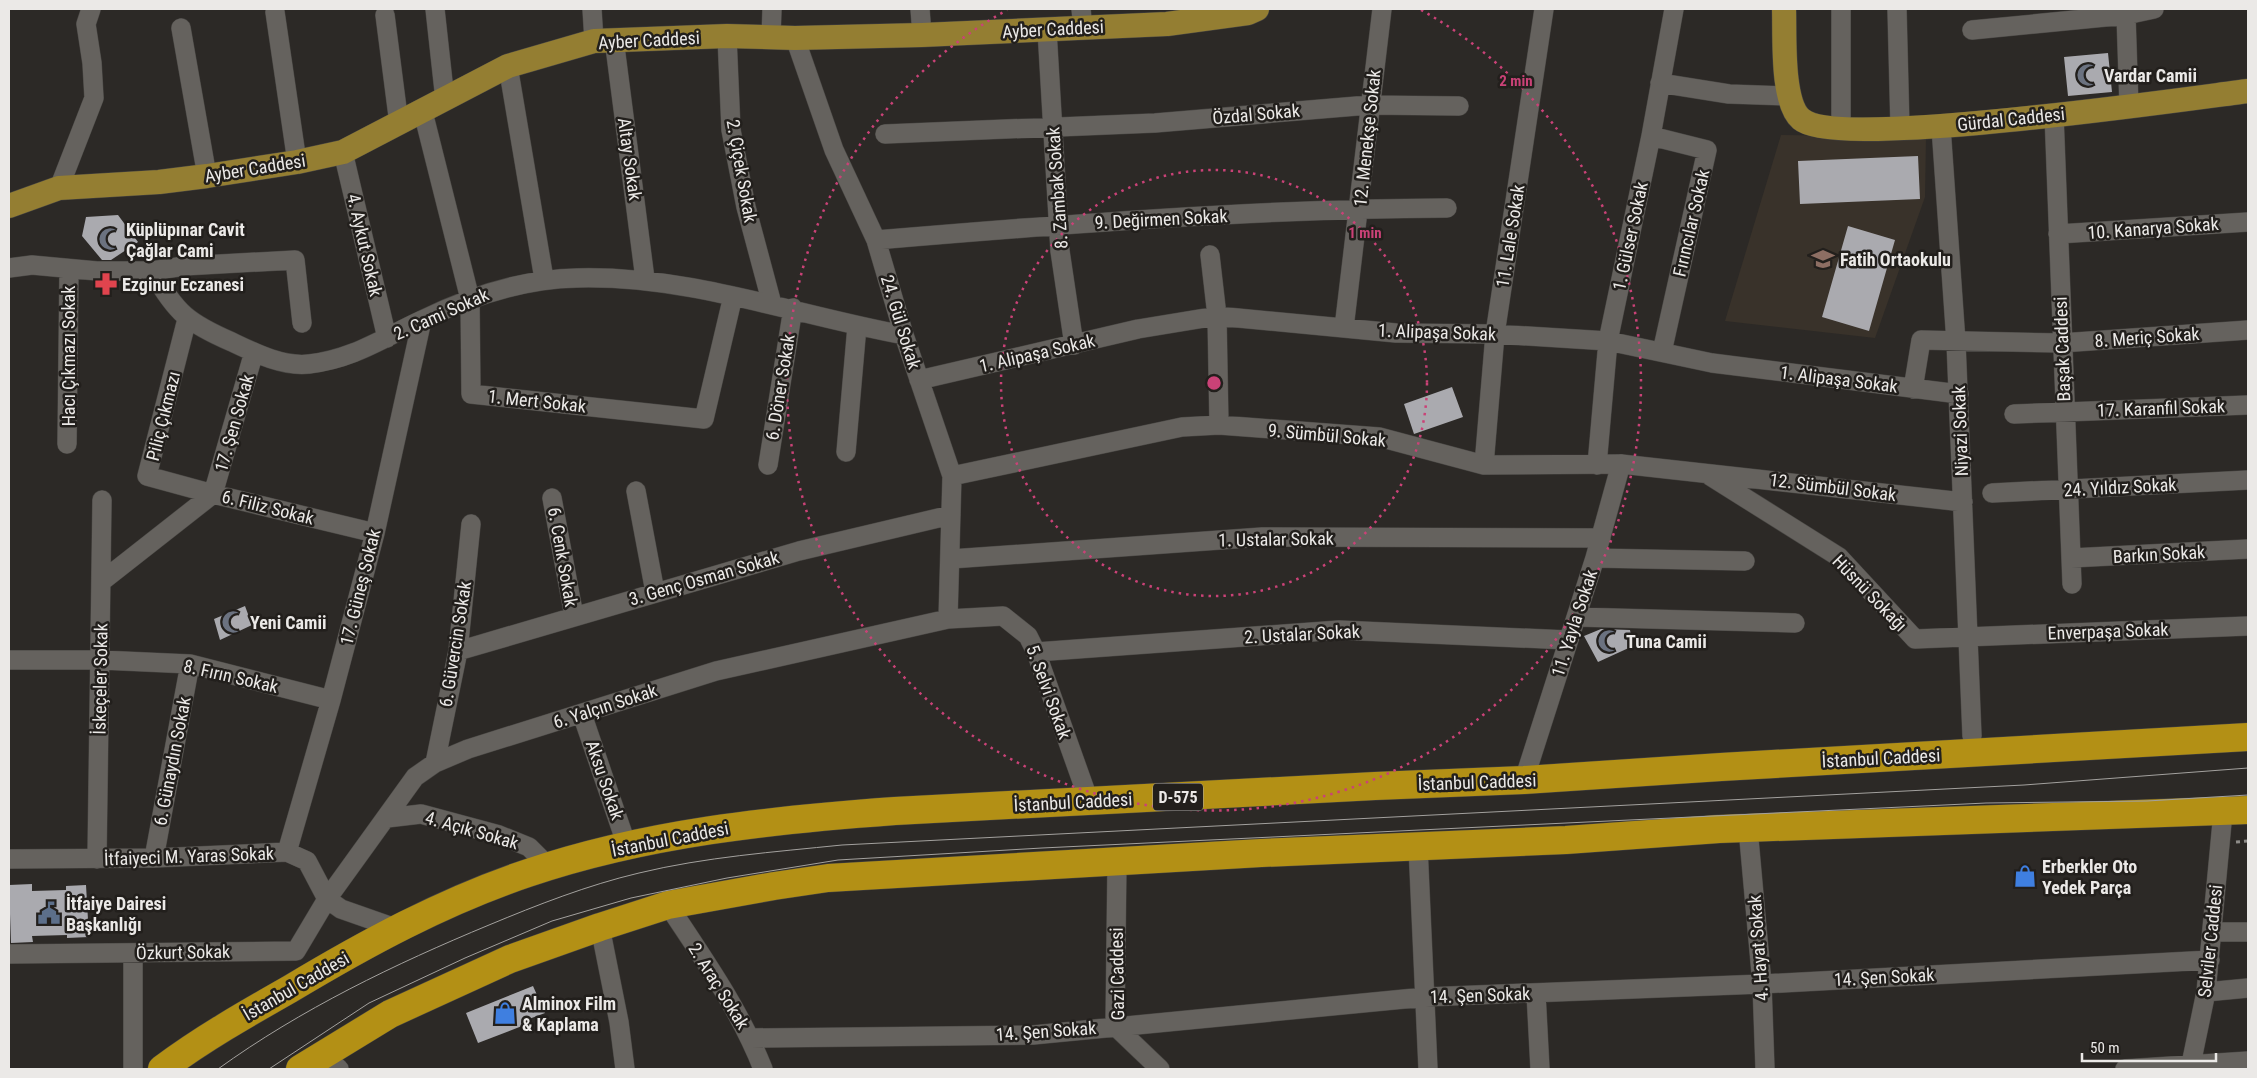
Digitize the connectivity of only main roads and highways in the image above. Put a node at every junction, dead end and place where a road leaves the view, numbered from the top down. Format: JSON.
{"nodes":[{"id":1,"x":1257,"y":9,"type":"edge"},
{"id":2,"x":1784,"y":9,"type":"edge"},
{"id":3,"x":1211,"y":13,"type":"edge"},
{"id":4,"x":1082,"y":18,"type":"edge"},
{"id":5,"x":2248,"y":91,"type":"edge"},
{"id":6,"x":9,"y":206,"type":"edge"},
{"id":7,"x":2248,"y":737,"type":"edge"},
{"id":8,"x":2236,"y":811,"type":"edge"},
{"id":9,"x":331,"y":1062,"type":"edge"},
{"id":10,"x":162,"y":1069,"type":"edge"},
{"id":11,"x":300,"y":1069,"type":"edge"}],
"edges":[{"from":1,"to":3,"type":"main road","name":"Ayber Caddesi"},
{"from":2,"to":5,"type":"main road","name":"Gürdal Caddesi"},
{"from":3,"to":4,"type":"main road","name":"Ayber Caddesi"},
{"from":4,"to":6,"type":"main road","name":"Ayber Caddesi"},
{"from":7,"to":10,"type":"highway","name":"İstanbul Caddesi","number":"D-575"},
{"from":8,"to":9,"type":"highway"},
{"from":9,"to":11,"type":"highway"}]}
